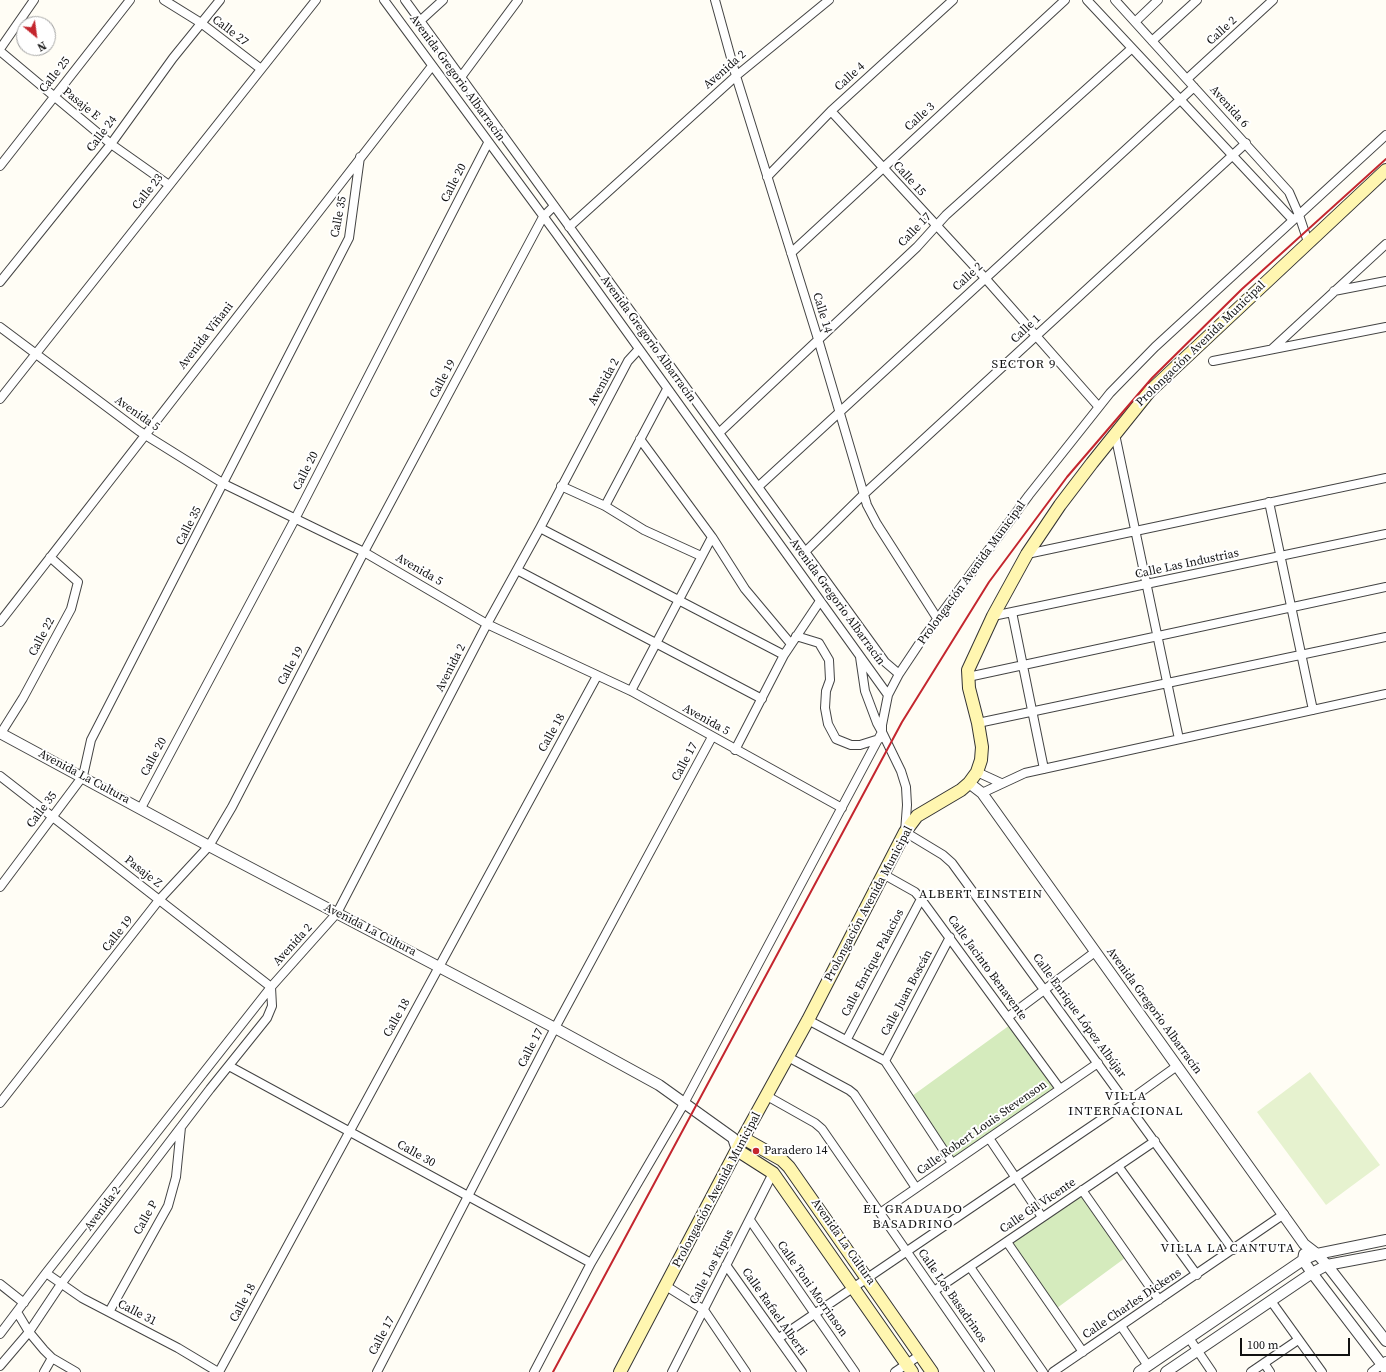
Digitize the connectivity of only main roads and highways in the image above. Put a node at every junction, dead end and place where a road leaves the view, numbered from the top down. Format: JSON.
{"nodes":[{"id":1,"x":1386,"y":170,"type":"edge"},
{"id":2,"x":738,"y":1138,"type":"junction"},
{"id":3,"x":737,"y":1150,"type":"junction"},
{"id":4,"x":909,"y":1368,"type":"edge"},
{"id":5,"x":620,"y":1372,"type":"edge"},
{"id":6,"x":932,"y":1372,"type":"edge"}],
"edges":[{"from":1,"to":2,"type":"main road","name":"Prolongación Avenida Municipal"},
{"from":2,"to":3,"type":"main road","name":"Prolongación Avenida Municipal"},
{"from":2,"to":6,"type":"main road","name":"Avenida La Cultura"},
{"from":3,"to":4,"type":"main road","name":"Avenida La Cultura"},
{"from":3,"to":5,"type":"main road","name":"Prolongación Avenida Municipal"}]}
